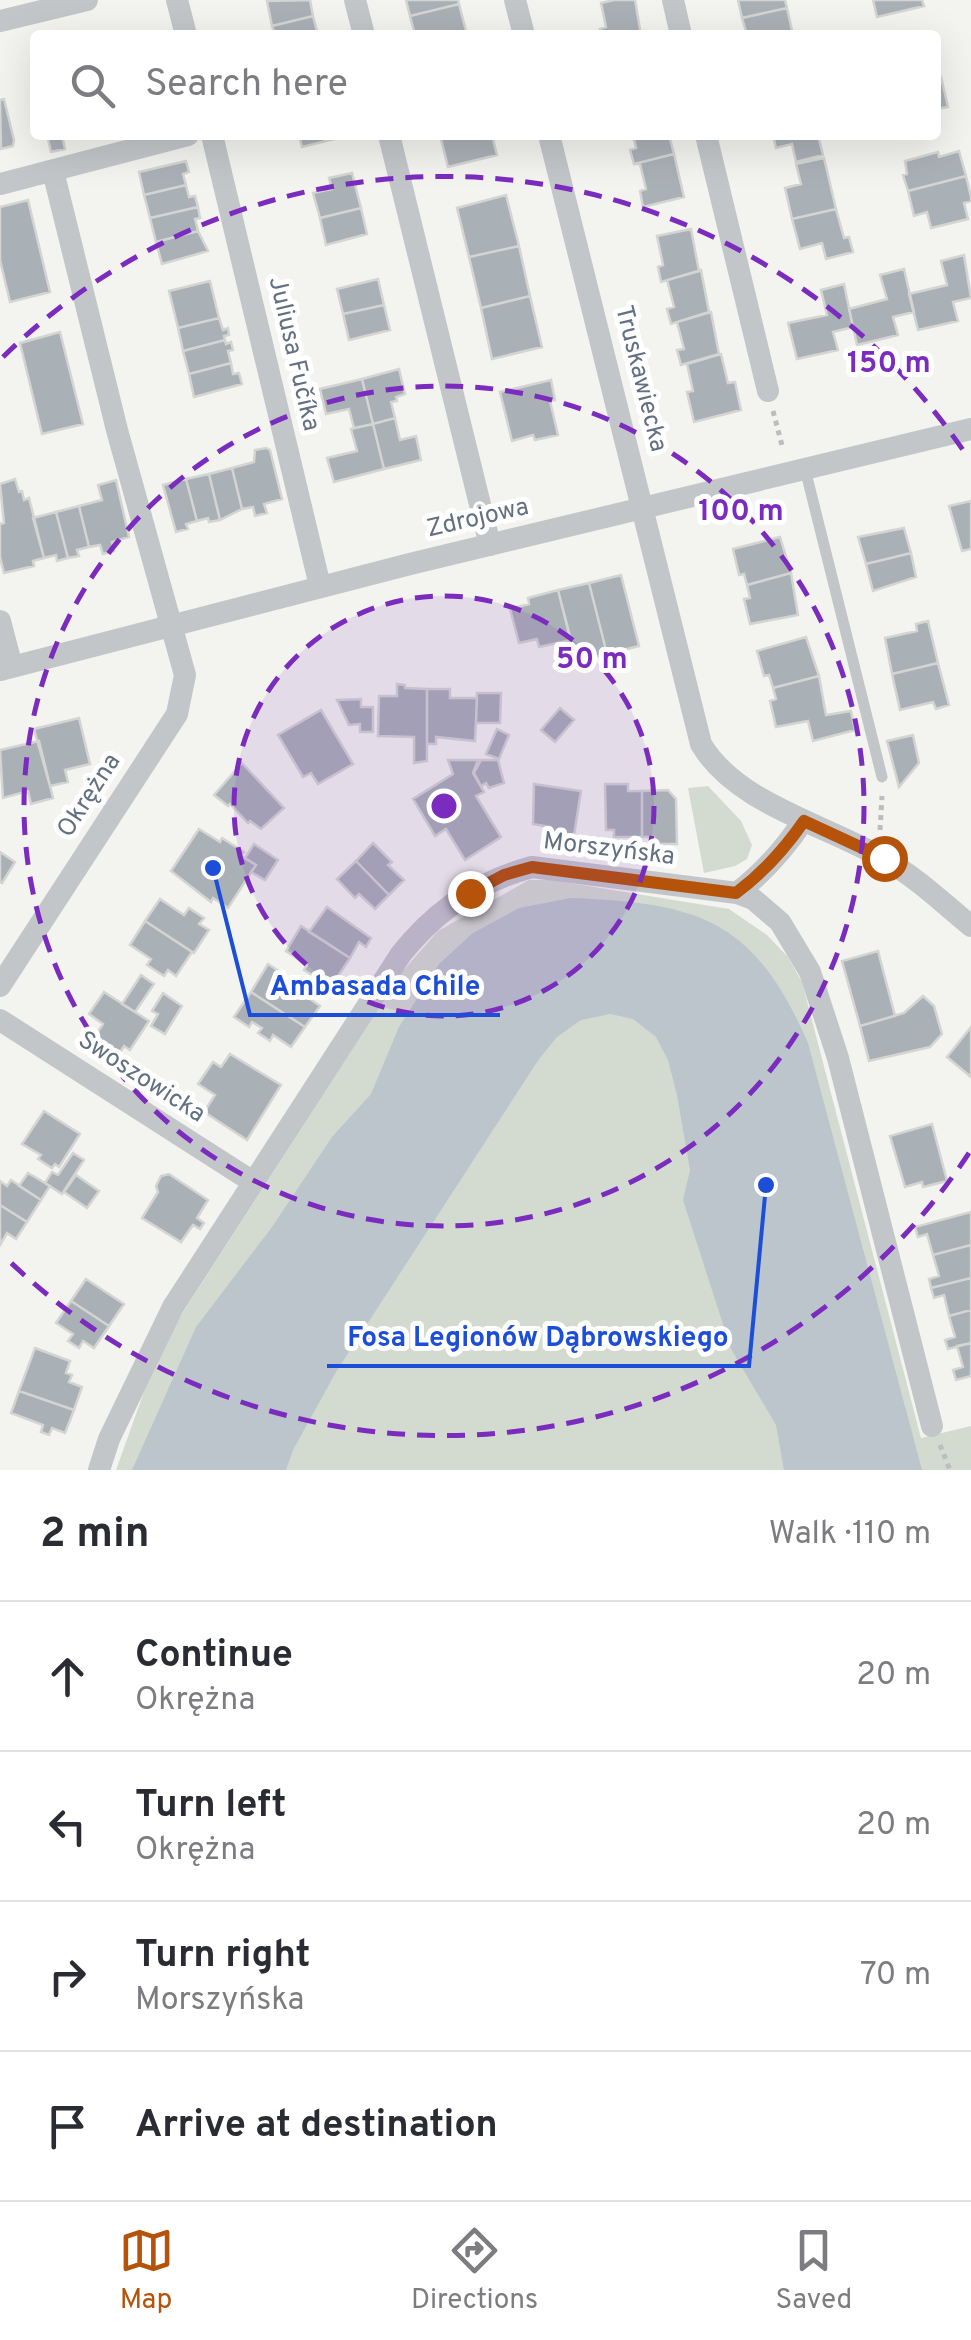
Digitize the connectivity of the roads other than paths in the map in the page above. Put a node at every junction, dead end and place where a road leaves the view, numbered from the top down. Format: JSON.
{"nodes":[{"id":1,"x":87,"y":0,"type":"edge"},
{"id":2,"x":177,"y":0,"type":"edge"},
{"id":3,"x":355,"y":0,"type":"edge"},
{"id":4,"x":515,"y":0,"type":"edge"},
{"id":5,"x":672,"y":0,"type":"edge"},
{"id":6,"x":0,"y":20,"type":"edge"},
{"id":7,"x":185,"y":30,"type":"edge"},
{"id":8,"x":363,"y":30,"type":"edge"},
{"id":9,"x":523,"y":30,"type":"edge"},
{"id":10,"x":680,"y":30,"type":"edge"},
{"id":11,"x":169,"y":140,"type":"edge"},
{"id":12,"x":213,"y":140,"type":"edge"},
{"id":13,"x":390,"y":140,"type":"edge"},
{"id":14,"x":550,"y":140,"type":"edge"},
{"id":15,"x":707,"y":140,"type":"edge"},
{"id":16,"x":53,"y":170,"type":"junction"},
{"id":17,"x":0,"y":184,"type":"edge"},
{"id":18,"x":768,"y":391,"type":"road end"},
{"id":19,"x":971,"y":429,"type":"edge"},
{"id":20,"x":795,"y":463,"type":"junction"},
{"id":21,"x":644,"y":508,"type":"junction"},
{"id":22,"x":490,"y":545,"type":"junction"},
{"id":23,"x":320,"y":586,"type":"junction"},
{"id":24,"x":0,"y":621,"type":"edge"},
{"id":25,"x":169,"y":625,"type":"junction"},
{"id":26,"x":6,"y":668,"type":"edge"},
{"id":27,"x":882,"y":776,"type":"road end"},
{"id":28,"x":804,"y":821,"type":"junction"},
{"id":29,"x":736,"y":893,"type":"junction"},
{"id":30,"x":971,"y":926,"type":"edge"},
{"id":31,"x":0,"y":986,"type":"edge"},
{"id":32,"x":0,"y":1020,"type":"edge"},
{"id":33,"x":253,"y":1182,"type":"junction"},
{"id":34,"x":932,"y":1426,"type":"dead end"},
{"id":35,"x":100,"y":1470,"type":"edge"}],
"edges":[{"from":1,"to":6,"type":"street"},
{"from":2,"to":7,"type":"street"},
{"from":3,"to":8,"type":"street"},
{"from":4,"to":9,"type":"street"},
{"from":5,"to":10,"type":"street"},
{"from":11,"to":16,"type":"street"},
{"from":12,"to":23,"type":"street","name":"Juliusa Fučíka"},
{"from":13,"to":22,"type":"street"},
{"from":14,"to":21,"type":"street","name":"Truskawiecka"},
{"from":15,"to":18,"type":"street"},
{"from":16,"to":17,"type":"street"},
{"from":16,"to":25,"type":"street","name":"Okrężna"},
{"from":19,"to":20,"type":"street","name":"Zdrojowa"},
{"from":20,"to":21,"type":"street","name":"Zdrojowa"},
{"from":20,"to":27,"type":"lane"},
{"from":21,"to":22,"type":"street","name":"Zdrojowa"},
{"from":21,"to":28,"type":"street","name":"Truskawiecka"},
{"from":22,"to":23,"type":"street","name":"Zdrojowa"},
{"from":23,"to":25,"type":"street","name":"Zdrojowa"},
{"from":24,"to":26,"type":"street"},
{"from":25,"to":26,"type":"street","name":"Zdrojowa"},
{"from":25,"to":31,"type":"street","name":"Okrężna"},
{"from":28,"to":29,"type":"street"},
{"from":28,"to":30,"type":"street"},
{"from":29,"to":33,"type":"street","name":"Morszyńska"},
{"from":29,"to":34,"type":"street","name":"Morszyńska"},
{"from":32,"to":33,"type":"street","name":"Swoszowicka"},
{"from":33,"to":35,"type":"street","name":"Morszyńska"}]}
